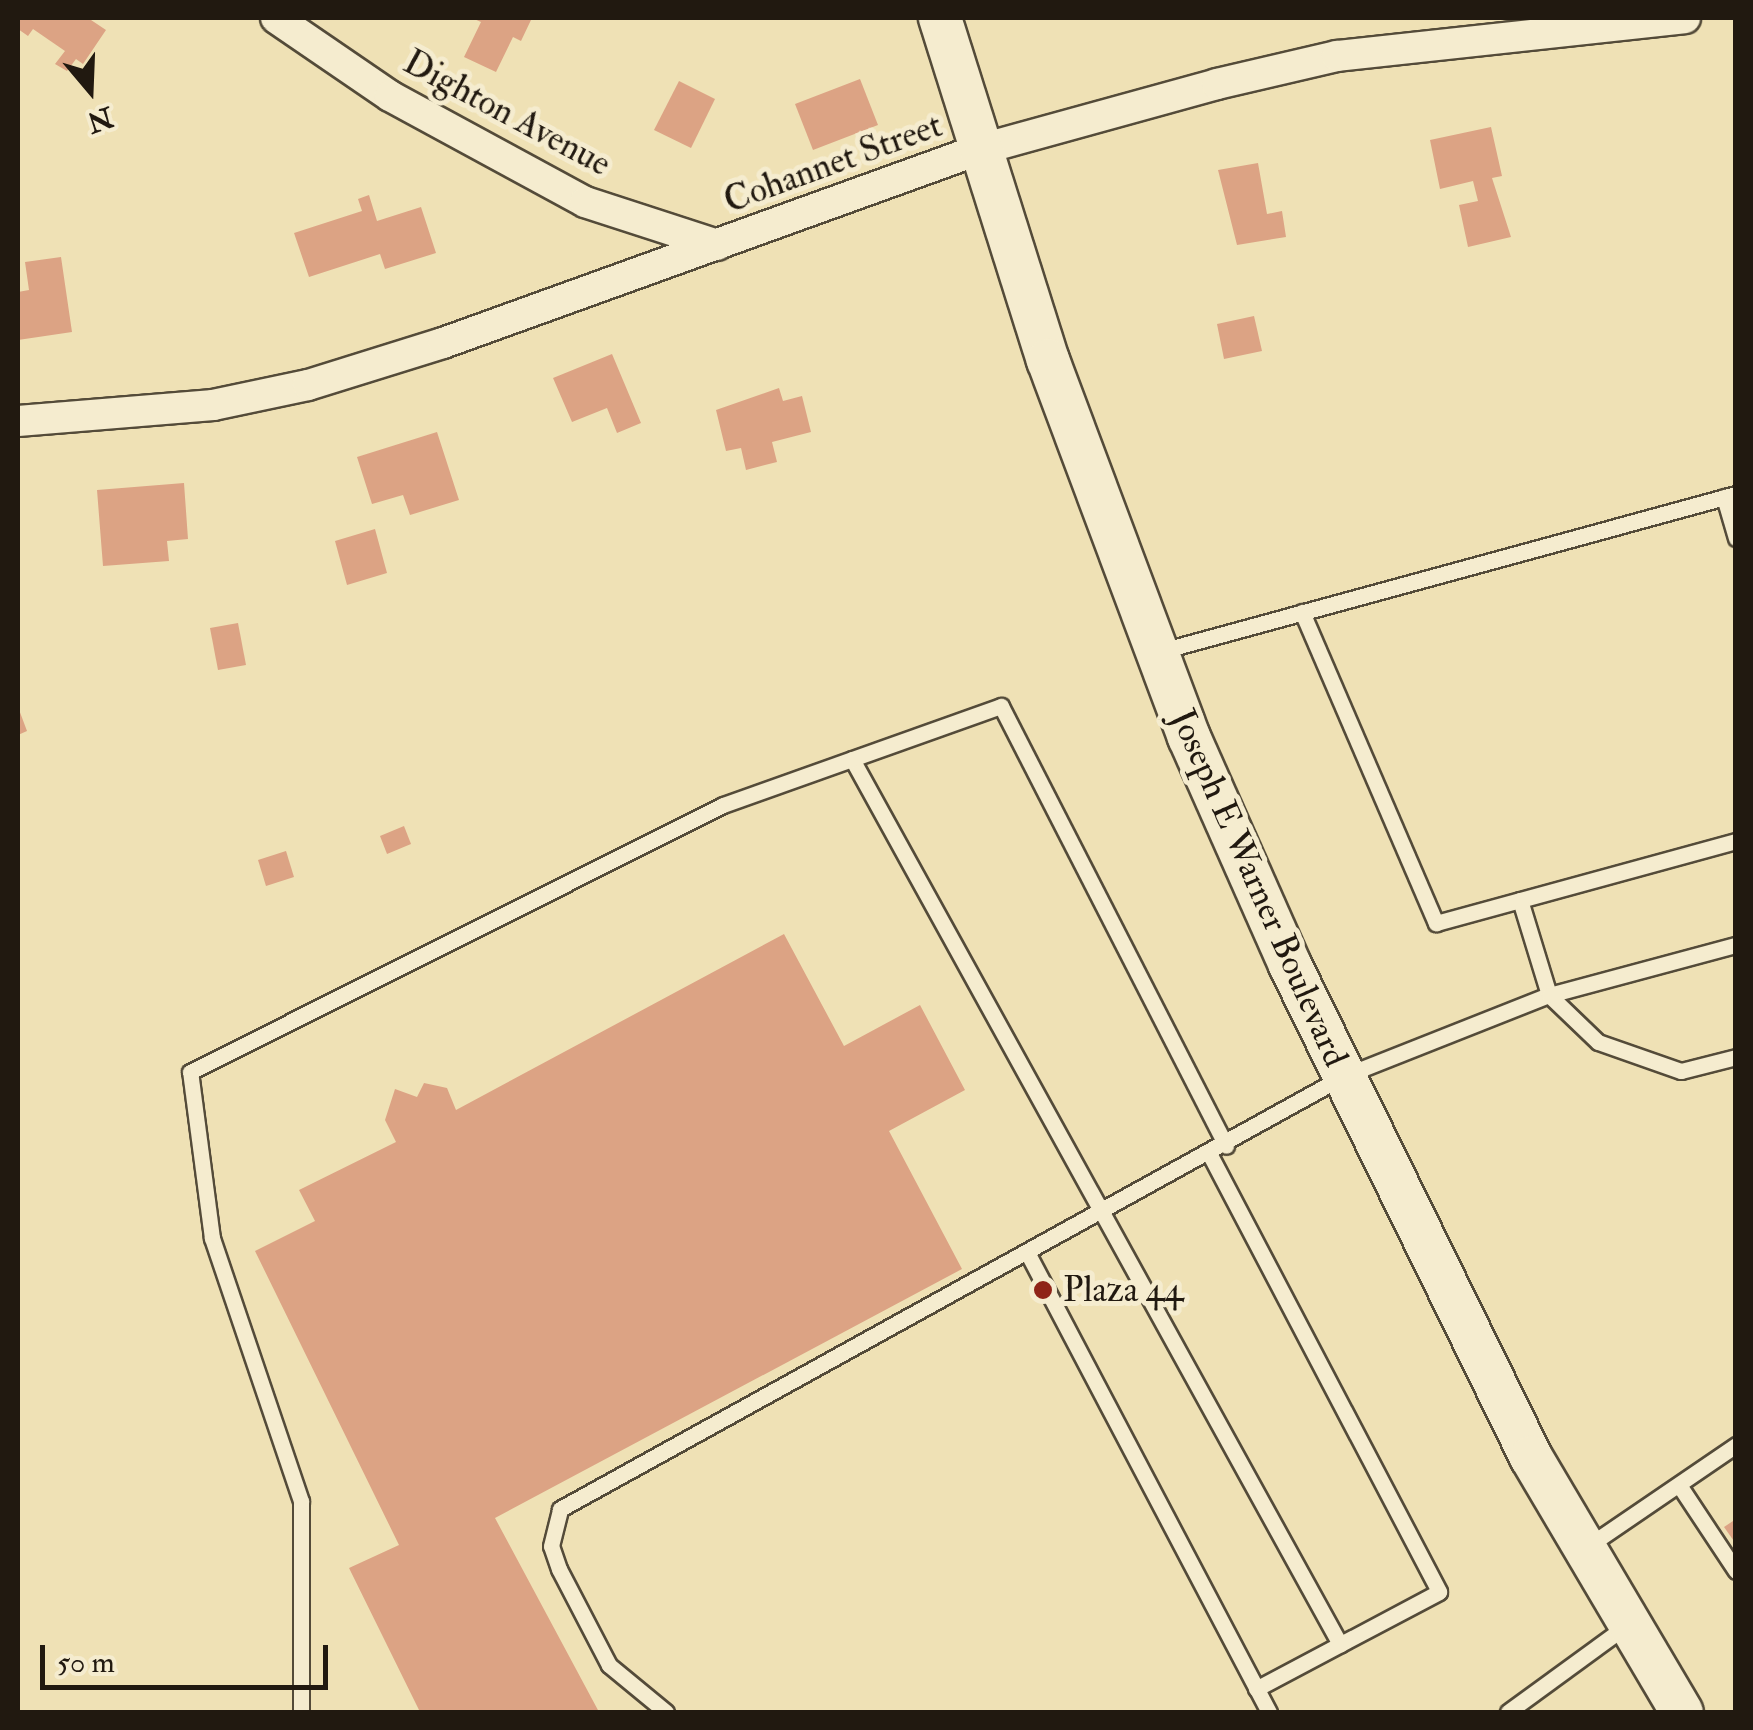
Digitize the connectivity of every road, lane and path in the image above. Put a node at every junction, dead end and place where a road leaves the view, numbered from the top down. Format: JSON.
{"nodes":[{"id":1,"x":276,"y":18,"type":"edge"},
{"id":2,"x":940,"y":18,"type":"edge"},
{"id":3,"x":1685,"y":18,"type":"edge"},
{"id":4,"x":978,"y":150,"type":"junction"},
{"id":5,"x":716,"y":245,"type":"junction"},
{"id":6,"x":18,"y":421,"type":"edge"},
{"id":7,"x":1730,"y":495,"type":"edge"},
{"id":8,"x":1736,"y":538,"type":"edge"},
{"id":9,"x":1302,"y":612,"type":"junction"},
{"id":10,"x":1156,"y":652,"type":"junction"},
{"id":11,"x":852,"y":759,"type":"junction"},
{"id":12,"x":1736,"y":840,"type":"edge"},
{"id":13,"x":1520,"y":900,"type":"junction"},
{"id":14,"x":1736,"y":945,"type":"edge"},
{"id":15,"x":1549,"y":996,"type":"junction"},
{"id":16,"x":1736,"y":1058,"type":"edge"},
{"id":17,"x":1344,"y":1076,"type":"junction"},
{"id":18,"x":1226,"y":1146,"type":"junction"},
{"id":19,"x":1210,"y":1155,"type":"junction"},
{"id":20,"x":1105,"y":1212,"type":"junction"},
{"id":21,"x":1028,"y":1254,"type":"junction"},
{"id":22,"x":1736,"y":1445,"type":"edge"},
{"id":23,"x":1679,"y":1486,"type":"junction"},
{"id":24,"x":1584,"y":1548,"type":"junction"},
{"id":25,"x":1736,"y":1571,"type":"edge"},
{"id":26,"x":1629,"y":1624,"type":"junction"},
{"id":27,"x":1340,"y":1644,"type":"junction"},
{"id":28,"x":1256,"y":1688,"type":"junction"},
{"id":29,"x":301,"y":1712,"type":"edge"},
{"id":30,"x":666,"y":1712,"type":"edge"},
{"id":31,"x":1268,"y":1712,"type":"edge"},
{"id":32,"x":1508,"y":1712,"type":"edge"},
{"id":33,"x":1682,"y":1712,"type":"edge"}],
"edges":[{"from":1,"to":5,"type":"street","name":"Dighton Avenue"},
{"from":2,"to":4,"type":"main road","name":"Joseph E Warner Boulevard"},
{"from":3,"to":4,"type":"street","name":"Cohannet Street"},
{"from":4,"to":5,"type":"street","name":"Cohannet Street"},
{"from":4,"to":10,"type":"main road","name":"Joseph E Warner Boulevard"},
{"from":5,"to":6,"type":"street","name":"Cohannet Street"},
{"from":7,"to":8,"type":"lane"},
{"from":7,"to":9,"type":"lane"},
{"from":9,"to":10,"type":"lane"},
{"from":9,"to":13,"type":"lane"},
{"from":10,"to":17,"type":"main road","name":"Joseph E Warner Boulevard"},
{"from":11,"to":18,"type":"lane"},
{"from":11,"to":20,"type":"lane"},
{"from":11,"to":29,"type":"lane"},
{"from":12,"to":13,"type":"lane"},
{"from":13,"to":15,"type":"lane"},
{"from":14,"to":15,"type":"lane"},
{"from":15,"to":16,"type":"lane"},
{"from":15,"to":17,"type":"lane"},
{"from":17,"to":18,"type":"lane"},
{"from":17,"to":24,"type":"main road","name":"Joseph E Warner Boulevard"},
{"from":18,"to":19,"type":"lane"},
{"from":19,"to":20,"type":"lane"},
{"from":19,"to":27,"type":"lane"},
{"from":20,"to":21,"type":"lane"},
{"from":20,"to":27,"type":"lane"},
{"from":21,"to":28,"type":"lane"},
{"from":21,"to":30,"type":"lane"},
{"from":22,"to":23,"type":"lane"},
{"from":23,"to":24,"type":"lane"},
{"from":23,"to":25,"type":"lane"},
{"from":24,"to":26,"type":"main road","name":"Joseph E Warner Boulevard"},
{"from":26,"to":32,"type":"lane"},
{"from":26,"to":33,"type":"main road","name":"Joseph E Warner Boulevard"},
{"from":27,"to":28,"type":"lane"},
{"from":28,"to":31,"type":"lane"}]}
